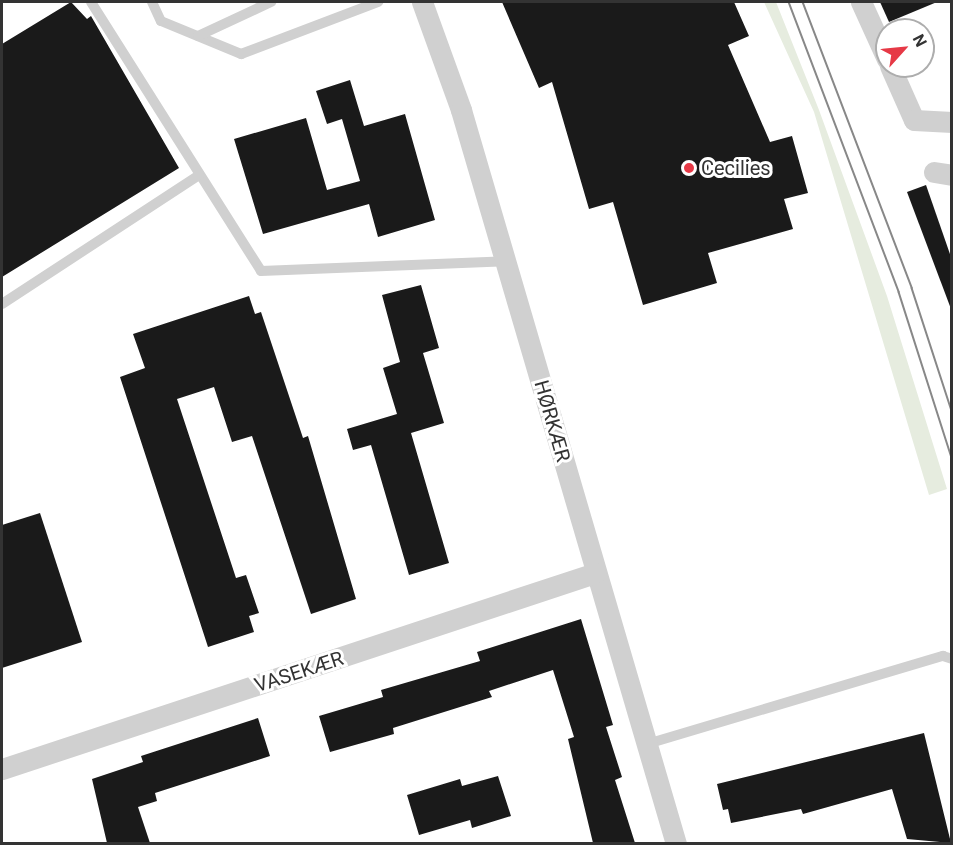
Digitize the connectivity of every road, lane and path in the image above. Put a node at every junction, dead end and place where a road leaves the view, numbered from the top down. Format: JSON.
{"nodes":[{"id":1,"x":91,"y":2,"type":"edge"},
{"id":2,"x":152,"y":2,"type":"edge"},
{"id":3,"x":271,"y":2,"type":"edge"},
{"id":4,"x":378,"y":2,"type":"edge"},
{"id":5,"x":422,"y":2,"type":"edge"},
{"id":6,"x":861,"y":2,"type":"edge"},
{"id":7,"x":875,"y":33,"type":"edge"},
{"id":8,"x":198,"y":36,"type":"junction"},
{"id":9,"x":895,"y":78,"type":"edge"},
{"id":10,"x":951,"y":122,"type":"edge"},
{"id":11,"x":199,"y":175,"type":"junction"},
{"id":12,"x":506,"y":261,"type":"junction"},
{"id":13,"x":2,"y":304,"type":"edge"},
{"id":14,"x":595,"y":573,"type":"junction"},
{"id":15,"x":951,"y":658,"type":"edge"},
{"id":16,"x":647,"y":744,"type":"junction"},
{"id":17,"x":2,"y":769,"type":"edge"},
{"id":18,"x":676,"y":843,"type":"edge"}],
"edges":[{"from":1,"to":11,"type":"lane"},
{"from":2,"to":8,"type":"lane"},
{"from":3,"to":8,"type":"lane"},
{"from":4,"to":8,"type":"lane"},
{"from":5,"to":12,"type":"street","name":"HØRKÆR"},
{"from":6,"to":7,"type":"street"},
{"from":9,"to":10,"type":"street"},
{"from":11,"to":12,"type":"lane"},
{"from":11,"to":13,"type":"lane"},
{"from":12,"to":14,"type":"street","name":"HØRKÆR"},
{"from":14,"to":16,"type":"street","name":"HØRKÆR"},
{"from":14,"to":17,"type":"street","name":"VASEKÆR"},
{"from":15,"to":16,"type":"lane"},
{"from":16,"to":18,"type":"street","name":"HØRKÆR"}]}
